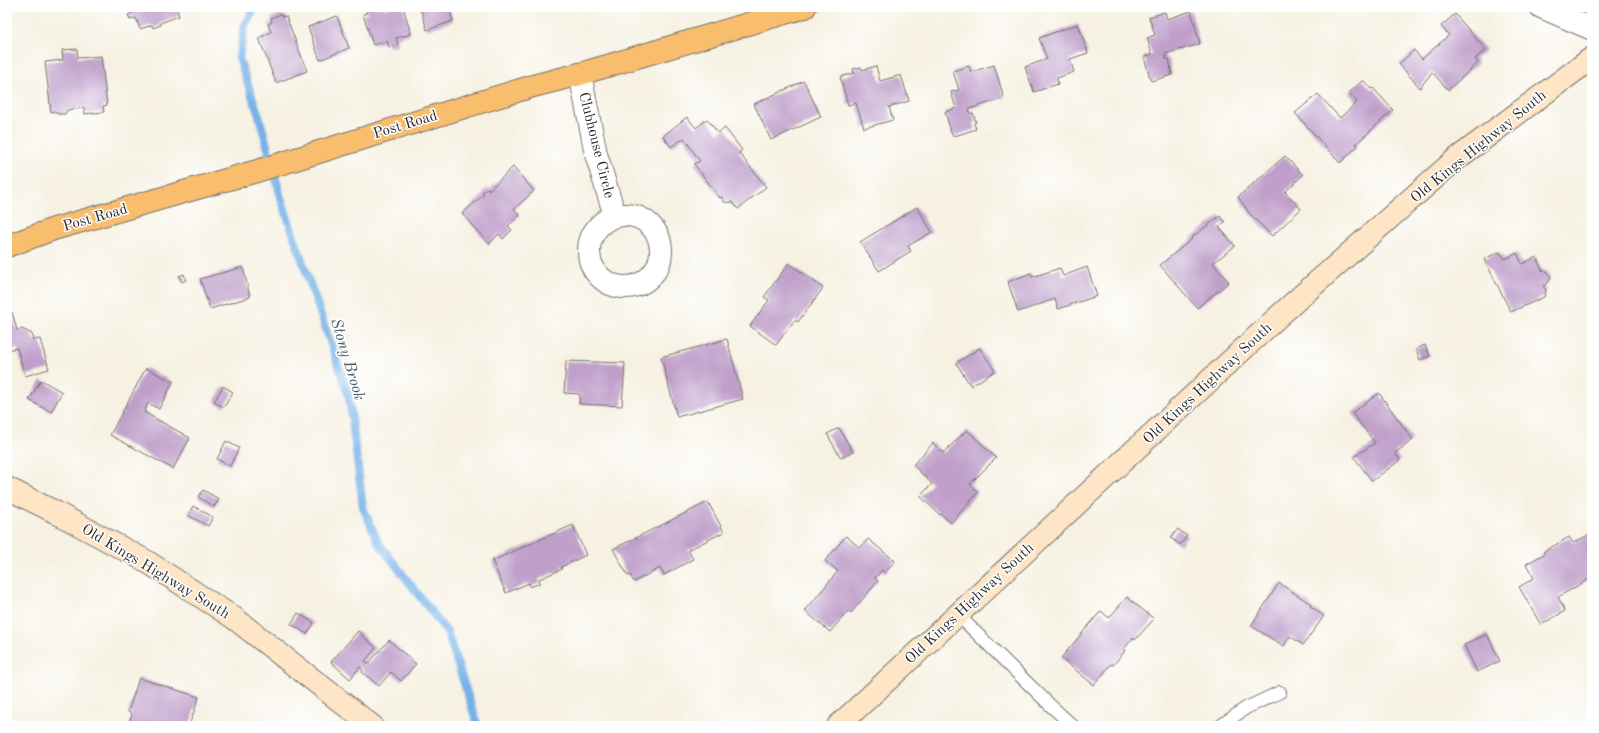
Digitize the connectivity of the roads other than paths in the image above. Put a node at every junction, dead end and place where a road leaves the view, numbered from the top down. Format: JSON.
{"nodes":[{"id":1,"x":805,"y":7,"type":"edge"},
{"id":2,"x":1541,"y":7,"type":"edge"},
{"id":3,"x":1592,"y":30,"type":"edge"},
{"id":4,"x":1592,"y":58,"type":"edge"},
{"id":5,"x":580,"y":74,"type":"junction"},
{"id":6,"x":616,"y":216,"type":"dead end"},
{"id":7,"x":7,"y":246,"type":"edge"},
{"id":8,"x":7,"y":488,"type":"edge"},
{"id":9,"x":957,"y":614,"type":"junction"},
{"id":10,"x":1280,"y":692,"type":"dead end"},
{"id":11,"x":361,"y":723,"type":"edge"},
{"id":12,"x":838,"y":726,"type":"edge"},
{"id":13,"x":1073,"y":726,"type":"edge"},
{"id":14,"x":1220,"y":726,"type":"edge"}],
"edges":[{"from":1,"to":5,"type":"main road","name":"Post Road"},
{"from":2,"to":3,"type":"street"},
{"from":4,"to":9,"type":"street","name":"Old Kings Highway South"},
{"from":5,"to":6,"type":"street","name":"Clubhouse Circle"},
{"from":5,"to":7,"type":"main road","name":"Post Road"},
{"from":8,"to":11,"type":"street","name":"Old Kings Highway South"},
{"from":9,"to":12,"type":"street","name":"Old Kings Highway South"},
{"from":9,"to":13,"type":"lane"},
{"from":10,"to":14,"type":"lane"}]}
